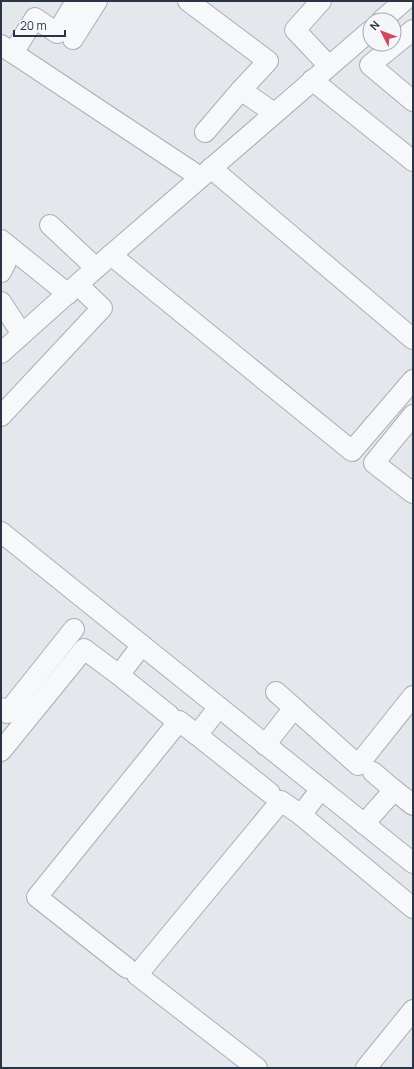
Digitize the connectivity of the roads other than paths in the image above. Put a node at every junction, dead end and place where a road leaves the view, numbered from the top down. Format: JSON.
{"nodes":[{"id":1,"x":76,"y":1,"type":"edge"},
{"id":2,"x":97,"y":1,"type":"edge"},
{"id":3,"x":188,"y":1,"type":"edge"},
{"id":4,"x":321,"y":1,"type":"edge"},
{"id":5,"x":404,"y":1,"type":"edge"},
{"id":6,"x":391,"y":12,"type":"edge"},
{"id":7,"x":413,"y":30,"type":"edge"},
{"id":8,"x":362,"y":37,"type":"edge"},
{"id":9,"x":73,"y":39,"type":"dead end"},
{"id":10,"x":7,"y":49,"type":"edge"},
{"id":11,"x":329,"y":66,"type":"junction"},
{"id":12,"x":312,"y":80,"type":"junction"},
{"id":13,"x":241,"y":90,"type":"junction"},
{"id":14,"x":413,"y":101,"type":"edge"},
{"id":15,"x":274,"y":113,"type":"junction"},
{"id":16,"x":205,"y":132,"type":"dead end"},
{"id":17,"x":413,"y":161,"type":"edge"},
{"id":18,"x":205,"y":173,"type":"junction"},
{"id":19,"x":50,"y":225,"type":"dead end"},
{"id":20,"x":1,"y":240,"type":"edge"},
{"id":21,"x":104,"y":262,"type":"junction"},
{"id":22,"x":73,"y":289,"type":"junction"},
{"id":23,"x":1,"y":302,"type":"edge"},
{"id":24,"x":22,"y":334,"type":"junction"},
{"id":25,"x":413,"y":339,"type":"edge"},
{"id":26,"x":1,"y":353,"type":"edge"},
{"id":27,"x":413,"y":380,"type":"edge"},
{"id":28,"x":413,"y":415,"type":"edge"},
{"id":29,"x":1,"y":416,"type":"edge"},
{"id":30,"x":413,"y":493,"type":"edge"},
{"id":31,"x":1,"y":532,"type":"edge"},
{"id":32,"x":74,"y":629,"type":"dead end"},
{"id":33,"x":142,"y":645,"type":"junction"},
{"id":34,"x":119,"y":675,"type":"junction"},
{"id":35,"x":276,"y":692,"type":"dead end"},
{"id":36,"x":413,"y":696,"type":"edge"},
{"id":37,"x":219,"y":707,"type":"junction"},
{"id":38,"x":1,"y":708,"type":"edge"},
{"id":39,"x":294,"y":708,"type":"junction"},
{"id":40,"x":169,"y":715,"type":"dead end"},
{"id":41,"x":197,"y":735,"type":"junction"},
{"id":42,"x":265,"y":745,"type":"junction"},
{"id":43,"x":1,"y":751,"type":"edge"},
{"id":44,"x":373,"y":772,"type":"dead end"},
{"id":45,"x":321,"y":789,"type":"junction"},
{"id":46,"x":394,"y":790,"type":"junction"},
{"id":47,"x":270,"y":793,"type":"dead end"},
{"id":48,"x":413,"y":805,"type":"edge"},
{"id":49,"x":301,"y":814,"type":"junction"},
{"id":50,"x":364,"y":824,"type":"junction"},
{"id":51,"x":413,"y":863,"type":"edge"},
{"id":52,"x":413,"y":908,"type":"edge"},
{"id":53,"x":127,"y":968,"type":"dead end"},
{"id":54,"x":413,"y":1010,"type":"edge"},
{"id":55,"x":257,"y":1068,"type":"edge"},
{"id":56,"x":366,"y":1068,"type":"edge"}],
"edges":[{"from":1,"to":10,"type":"street"},
{"from":2,"to":9,"type":"street"},
{"from":3,"to":13,"type":"street"},
{"from":4,"to":11,"type":"street"},
{"from":5,"to":6,"type":"street"},
{"from":7,"to":14,"type":"street"},
{"from":8,"to":11,"type":"street"},
{"from":10,"to":18,"type":"street"},
{"from":11,"to":12,"type":"street"},
{"from":12,"to":15,"type":"street"},
{"from":12,"to":17,"type":"street"},
{"from":13,"to":15,"type":"street"},
{"from":13,"to":16,"type":"street"},
{"from":15,"to":18,"type":"street"},
{"from":18,"to":21,"type":"street"},
{"from":18,"to":25,"type":"street"},
{"from":19,"to":21,"type":"street"},
{"from":20,"to":22,"type":"street"},
{"from":21,"to":22,"type":"street"},
{"from":21,"to":27,"type":"street"},
{"from":22,"to":24,"type":"street"},
{"from":22,"to":29,"type":"street"},
{"from":23,"to":24,"type":"street"},
{"from":24,"to":26,"type":"street"},
{"from":28,"to":30,"type":"street"},
{"from":31,"to":33,"type":"street"},
{"from":32,"to":38,"type":"street"},
{"from":33,"to":34,"type":"street"},
{"from":33,"to":37,"type":"street"},
{"from":34,"to":40,"type":"street"},
{"from":34,"to":43,"type":"street"},
{"from":35,"to":39,"type":"street"},
{"from":36,"to":39,"type":"street"},
{"from":37,"to":41,"type":"street"},
{"from":37,"to":42,"type":"street"},
{"from":39,"to":42,"type":"street"},
{"from":41,"to":47,"type":"street"},
{"from":41,"to":53,"type":"street"},
{"from":42,"to":45,"type":"street"},
{"from":44,"to":46,"type":"street"},
{"from":45,"to":49,"type":"street"},
{"from":45,"to":50,"type":"street"},
{"from":46,"to":48,"type":"street"},
{"from":46,"to":50,"type":"street"},
{"from":49,"to":52,"type":"street"},
{"from":49,"to":55,"type":"street"},
{"from":50,"to":51,"type":"street"},
{"from":54,"to":56,"type":"street"}]}
